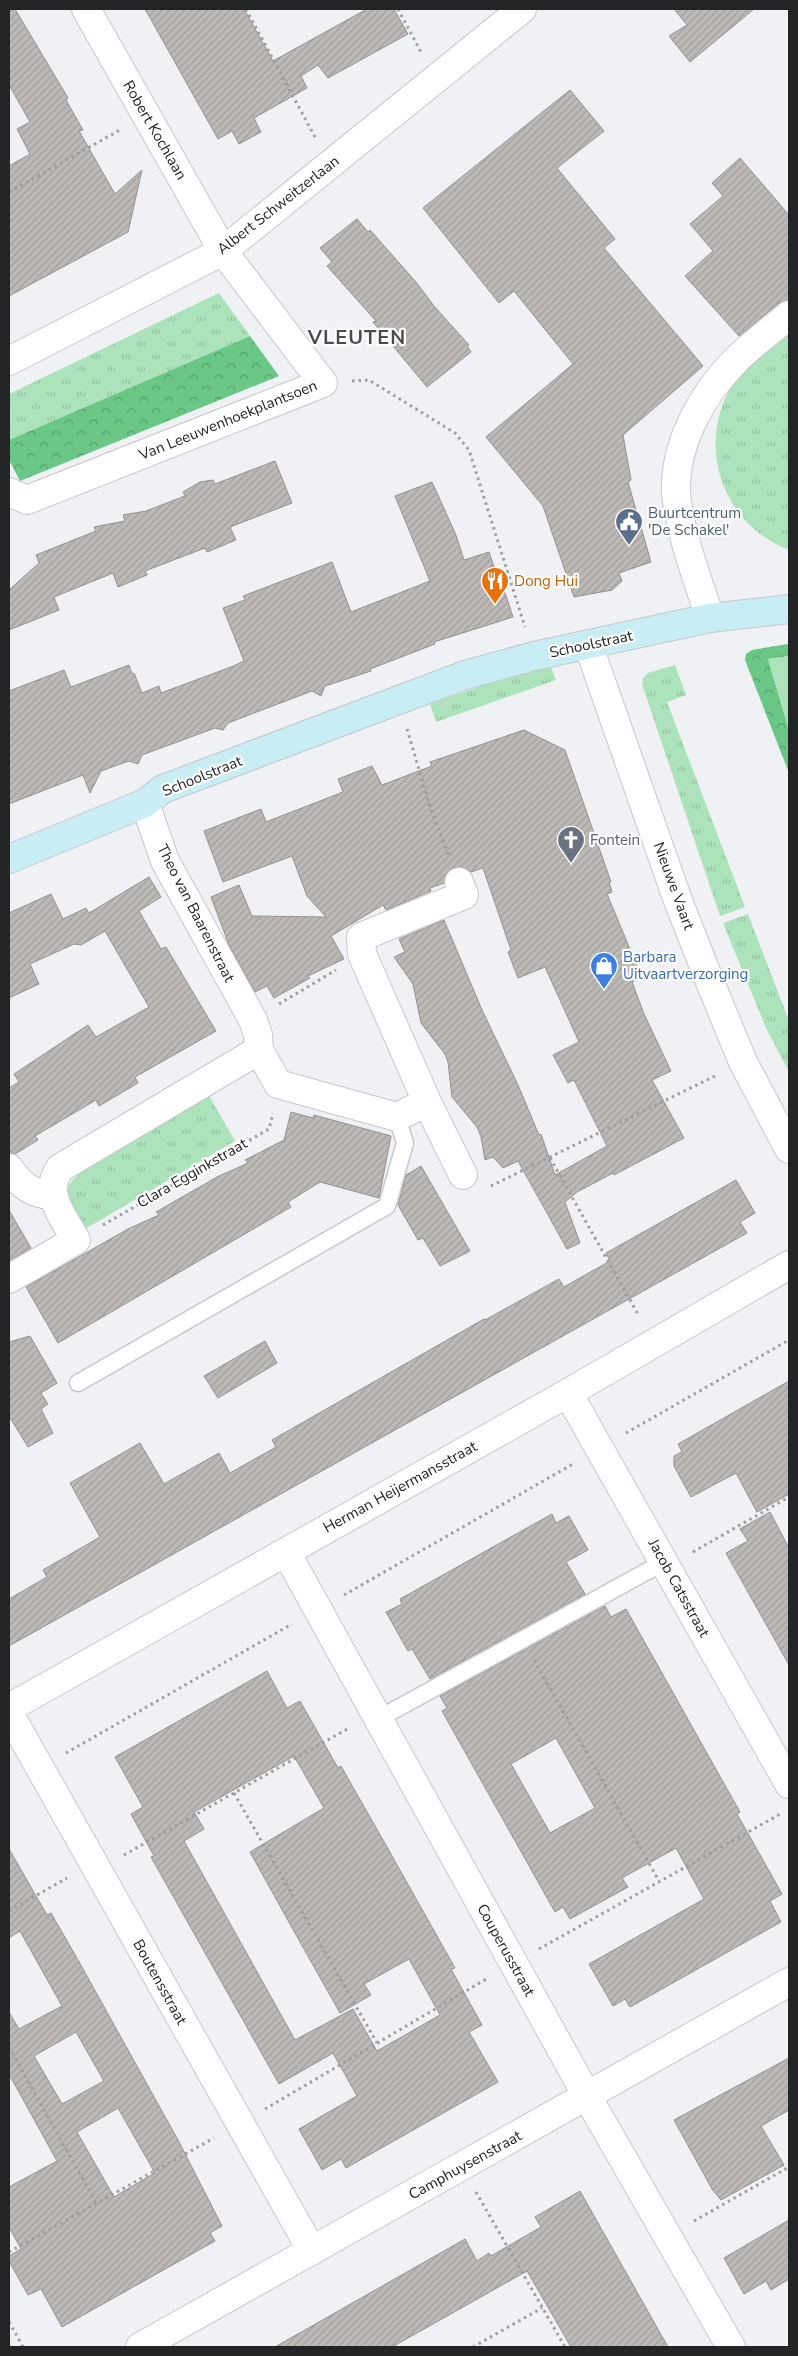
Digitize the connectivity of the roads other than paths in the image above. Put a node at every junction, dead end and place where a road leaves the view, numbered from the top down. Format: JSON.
{"nodes":[{"id":1,"x":86,"y":9,"type":"edge"},
{"id":2,"x":522,"y":9,"type":"edge"},
{"id":3,"x":224,"y":251,"type":"junction"},
{"id":4,"x":789,"y":315,"type":"edge"},
{"id":5,"x":9,"y":361,"type":"edge"},
{"id":6,"x":9,"y":492,"type":"edge"},
{"id":7,"x":789,"y":609,"type":"edge"},
{"id":8,"x":710,"y":618,"type":"junction"},
{"id":9,"x":588,"y":644,"type":"junction"},
{"id":10,"x":145,"y":803,"type":"junction"},
{"id":11,"x":9,"y":859,"type":"edge"},
{"id":12,"x":460,"y":882,"type":"road end"},
{"id":13,"x":259,"y":1050,"type":"junction"},
{"id":14,"x":427,"y":1102,"type":"junction"},
{"id":15,"x":397,"y":1117,"type":"junction"},
{"id":16,"x":789,"y":1149,"type":"edge"},
{"id":17,"x":9,"y":1168,"type":"edge"},
{"id":18,"x":463,"y":1175,"type":"road end"},
{"id":19,"x":52,"y":1195,"type":"junction"},
{"id":20,"x":789,"y":1265,"type":"edge"},
{"id":21,"x":9,"y":1279,"type":"edge"},
{"id":22,"x":78,"y":1383,"type":"dead end"},
{"id":23,"x":568,"y":1393,"type":"junction"},
{"id":24,"x":286,"y":1552,"type":"junction"},
{"id":25,"x":665,"y":1565,"type":"junction"},
{"id":26,"x":9,"y":1708,"type":"edge"},
{"id":27,"x":9,"y":1714,"type":"edge"},
{"id":28,"x":377,"y":1716,"type":"junction"},
{"id":29,"x":789,"y":1784,"type":"edge"},
{"id":30,"x":789,"y":1982,"type":"edge"},
{"id":31,"x":587,"y":2096,"type":"junction"},
{"id":32,"x":312,"y":2250,"type":"junction"},
{"id":33,"x":140,"y":2347,"type":"edge"},
{"id":34,"x":731,"y":2347,"type":"edge"}],
"edges":[{"from":1,"to":3,"type":"street","name":"Robert Kochlaan"},
{"from":2,"to":3,"type":"street","name":"Albert Schweitzerlaan"},
{"from":3,"to":5,"type":"street","name":"Albert Schweitzerlaan"},
{"from":3,"to":6,"type":"street","name":"Van Leeuwenhoekplantsoen"},
{"from":4,"to":8,"type":"street"},
{"from":7,"to":8,"type":"street","name":"Schoolstraat"},
{"from":8,"to":9,"type":"street","name":"Schoolstraat"},
{"from":9,"to":10,"type":"street","name":"Schoolstraat"},
{"from":9,"to":16,"type":"street","name":"Nieuwe Vaart"},
{"from":10,"to":11,"type":"street","name":"Schoolstraat"},
{"from":10,"to":13,"type":"street","name":"Theo van Baarenstraat"},
{"from":12,"to":14,"type":"street"},
{"from":13,"to":15,"type":"street","name":"Theo van Baarenstraat"},
{"from":13,"to":19,"type":"street"},
{"from":14,"to":15,"type":"street"},
{"from":14,"to":18,"type":"street"},
{"from":15,"to":22,"type":"lane"},
{"from":17,"to":19,"type":"street"},
{"from":19,"to":21,"type":"street"},
{"from":20,"to":23,"type":"street","name":"Herman Heijermansstraat"},
{"from":23,"to":24,"type":"street","name":"Herman Heijermansstraat"},
{"from":23,"to":25,"type":"street","name":"Jacob Catsstraat"},
{"from":24,"to":26,"type":"street","name":"Herman Heijermansstraat"},
{"from":24,"to":28,"type":"street","name":"Couperusstraat"},
{"from":25,"to":28,"type":"lane"},
{"from":25,"to":29,"type":"street","name":"Jacob Catsstraat"},
{"from":27,"to":32,"type":"street","name":"Boutensstraat"},
{"from":28,"to":31,"type":"street","name":"Couperusstraat"},
{"from":30,"to":31,"type":"street","name":"Camphuysenstraat"},
{"from":31,"to":32,"type":"street","name":"Camphuysenstraat"},
{"from":31,"to":34,"type":"street","name":"Couperusstraat"},
{"from":32,"to":33,"type":"street","name":"Camphuysenstraat"}]}
